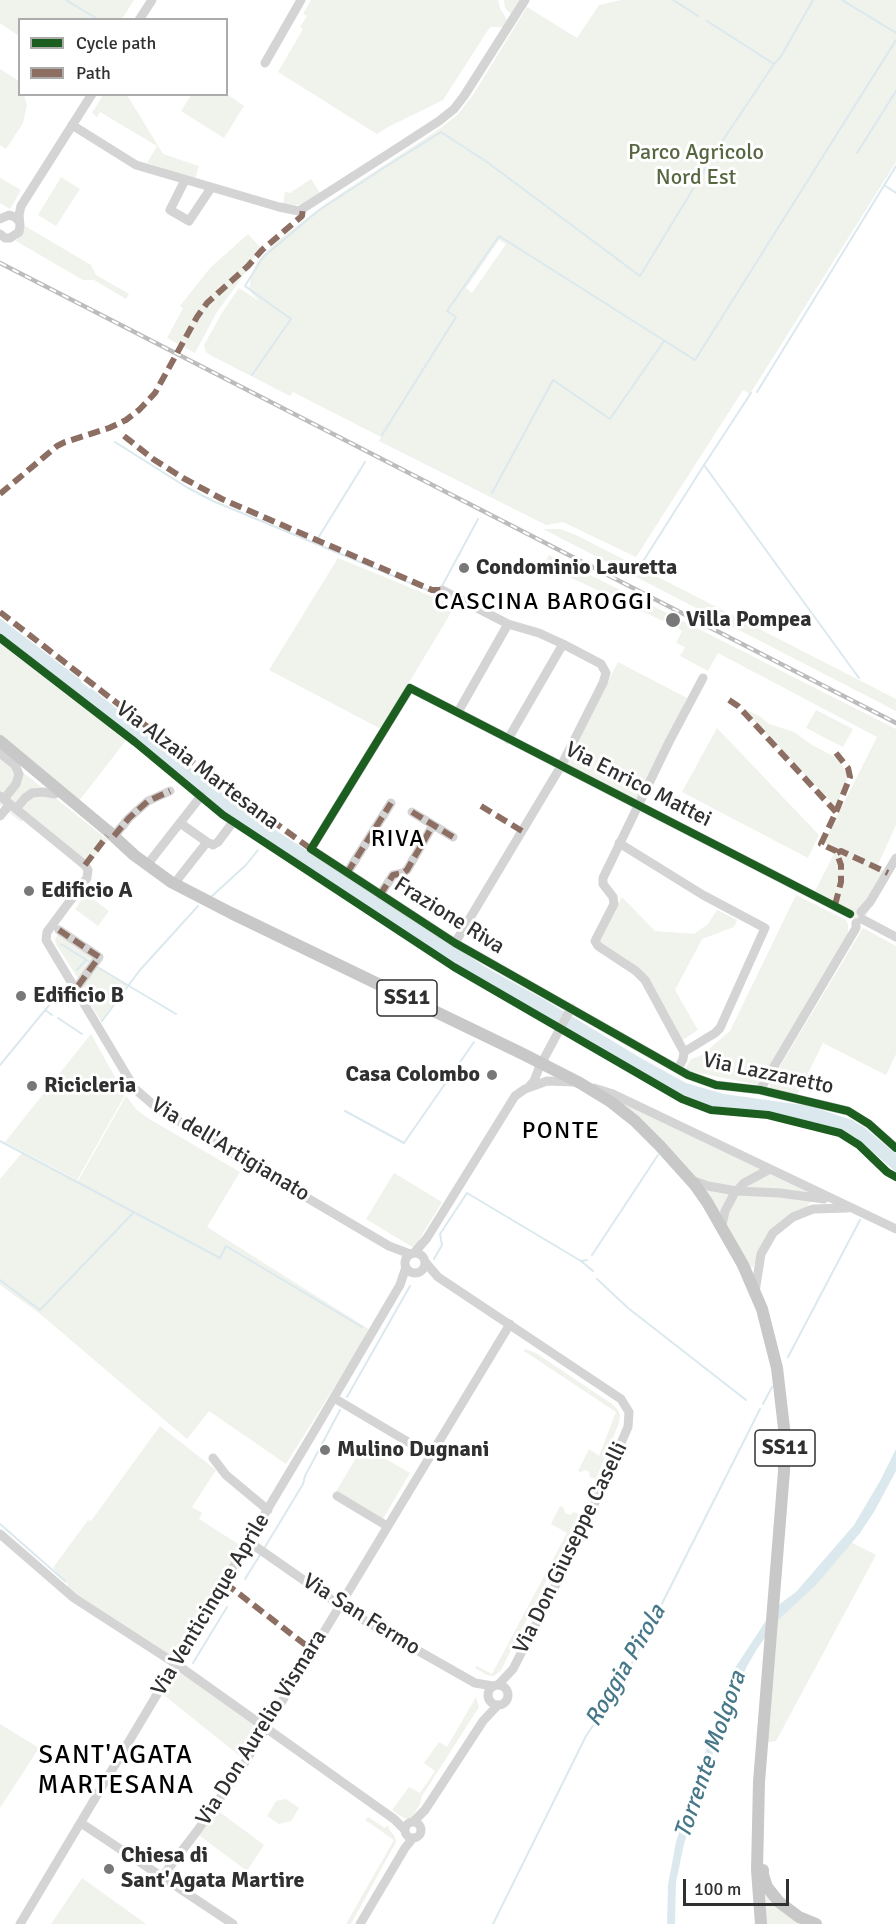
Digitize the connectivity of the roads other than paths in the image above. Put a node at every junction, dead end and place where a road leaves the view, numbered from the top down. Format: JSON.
{"nodes":[{"id":1,"x":152,"y":0,"type":"edge"},
{"id":2,"x":301,"y":0,"type":"edge"},
{"id":3,"x":523,"y":3,"type":"edge"},
{"id":4,"x":140,"y":18,"type":"edge"},
{"id":5,"x":266,"y":63,"type":"dead end"},
{"id":6,"x":91,"y":96,"type":"edge"},
{"id":7,"x":72,"y":125,"type":"junction"},
{"id":8,"x":185,"y":180,"type":"junction"},
{"id":9,"x":211,"y":188,"type":"junction"},
{"id":10,"x":23,"y":203,"type":"junction"},
{"id":11,"x":4,"y":215,"type":"edge"},
{"id":12,"x":19,"y":221,"type":"junction"},
{"id":13,"x":0,"y":234,"type":"edge"},
{"id":14,"x":442,"y":590,"type":"dead end"},
{"id":15,"x":508,"y":624,"type":"junction"},
{"id":16,"x":563,"y":644,"type":"junction"},
{"id":17,"x":702,"y":678,"type":"dead end"},
{"id":18,"x":458,"y":712,"type":"junction"},
{"id":19,"x":508,"y":739,"type":"junction"},
{"id":20,"x":0,"y":741,"type":"edge"},
{"id":21,"x":0,"y":751,"type":"edge"},
{"id":22,"x":561,"y":766,"type":"junction"},
{"id":23,"x":170,"y":791,"type":"dead end"},
{"id":24,"x":56,"y":794,"type":"junction"},
{"id":25,"x":201,"y":796,"type":"dead end"},
{"id":26,"x":7,"y":802,"type":"edge"},
{"id":27,"x":72,"y":804,"type":"junction"},
{"id":28,"x":391,"y":804,"type":"dead end"},
{"id":29,"x":638,"y":806,"type":"junction"},
{"id":30,"x":412,"y":812,"type":"dead end"},
{"id":31,"x":0,"y":816,"type":"edge"},
{"id":32,"x":233,"y":822,"type":"dead end"},
{"id":33,"x":180,"y":823,"type":"junction"},
{"id":34,"x":433,"y":825,"type":"junction"},
{"id":35,"x":453,"y":837,"type":"dead end"},
{"id":36,"x":117,"y":840,"type":"junction"},
{"id":37,"x":207,"y":842,"type":"junction"},
{"id":38,"x":619,"y":843,"type":"junction"},
{"id":39,"x":311,"y":849,"type":"joint"},
{"id":40,"x":896,"y":858,"type":"edge"},
{"id":41,"x":147,"y":865,"type":"junction"},
{"id":42,"x":347,"y":873,"type":"junction"},
{"id":43,"x":174,"y":884,"type":"junction"},
{"id":44,"x":380,"y":895,"type":"junction"},
{"id":45,"x":857,"y":917,"type":"junction"},
{"id":46,"x":59,"y":930,"type":"dead end"},
{"id":47,"x":896,"y":937,"type":"edge"},
{"id":48,"x":455,"y":942,"type":"junction"},
{"id":49,"x":75,"y":990,"type":"junction"},
{"id":50,"x":569,"y":1011,"type":"junction"},
{"id":51,"x":684,"y":1052,"type":"junction"},
{"id":52,"x":541,"y":1063,"type":"junction"},
{"id":53,"x":678,"y":1070,"type":"junction"},
{"id":54,"x":583,"y":1084,"type":"junction"},
{"id":55,"x":528,"y":1088,"type":"junction"},
{"id":56,"x":760,"y":1090,"type":"junction"},
{"id":57,"x":896,"y":1148,"type":"edge"},
{"id":58,"x":770,"y":1169,"type":"junction"},
{"id":59,"x":691,"y":1180,"type":"junction"},
{"id":60,"x":736,"y":1191,"type":"junction"},
{"id":61,"x":816,"y":1194,"type":"junction"},
{"id":62,"x":852,"y":1209,"type":"junction"},
{"id":63,"x":722,"y":1225,"type":"junction"},
{"id":64,"x":896,"y":1230,"type":"edge"},
{"id":65,"x":426,"y":1238,"type":"junction"},
{"id":66,"x":409,"y":1259,"type":"junction"},
{"id":67,"x":425,"y":1261,"type":"junction"},
{"id":68,"x":416,"y":1273,"type":"junction"},
{"id":69,"x":438,"y":1277,"type":"junction"},
{"id":70,"x":400,"y":1285,"type":"junction"},
{"id":71,"x":755,"y":1292,"type":"junction"},
{"id":72,"x":510,"y":1324,"type":"junction"},
{"id":73,"x":334,"y":1398,"type":"junction"},
{"id":74,"x":430,"y":1455,"type":"junction"},
{"id":75,"x":213,"y":1458,"type":"dead end"},
{"id":76,"x":337,"y":1496,"type":"dead end"},
{"id":77,"x":268,"y":1510,"type":"junction"},
{"id":78,"x":387,"y":1526,"type":"junction"},
{"id":79,"x":0,"y":1534,"type":"edge"},
{"id":80,"x":249,"y":1542,"type":"junction"},
{"id":81,"x":339,"y":1605,"type":"junction"},
{"id":82,"x":176,"y":1664,"type":"junction"},
{"id":83,"x":513,"y":1669,"type":"junction"},
{"id":84,"x":475,"y":1683,"type":"junction"},
{"id":85,"x":496,"y":1686,"type":"junction"},
{"id":86,"x":507,"y":1693,"type":"junction"},
{"id":87,"x":491,"y":1701,"type":"junction"},
{"id":88,"x":265,"y":1728,"type":"junction"},
{"id":89,"x":759,"y":1782,"type":"junction"},
{"id":90,"x":81,"y":1823,"type":"junction"},
{"id":91,"x":412,"y":1829,"type":"junction"},
{"id":92,"x":162,"y":1877,"type":"junction"},
{"id":93,"x":20,"y":1924,"type":"edge"},
{"id":94,"x":233,"y":1924,"type":"edge"},
{"id":95,"x":360,"y":1924,"type":"edge"},
{"id":96,"x":761,"y":1924,"type":"edge"},
{"id":97,"x":816,"y":1924,"type":"edge"}],
"edges":[{"from":1,"to":4,"type":"street"},
{"from":2,"to":5,"type":"street"},
{"from":3,"to":9,"type":"street"},
{"from":6,"to":7,"type":"street"},
{"from":7,"to":8,"type":"street"},
{"from":7,"to":10,"type":"street"},
{"from":8,"to":9,"type":"street"},
{"from":8,"to":9,"type":"street"},
{"from":10,"to":11,"type":"street"},
{"from":10,"to":12,"type":"street"},
{"from":11,"to":12,"type":"street"},
{"from":12,"to":13,"type":"street"},
{"from":14,"to":15,"type":"street"},
{"from":15,"to":16,"type":"street"},
{"from":15,"to":18,"type":"street"},
{"from":16,"to":19,"type":"street"},
{"from":16,"to":22,"type":"street"},
{"from":17,"to":29,"type":"street"},
{"from":18,"to":19,"type":"street","name":"Via Enrico Mattei"},
{"from":18,"to":39,"type":"street","name":"Via Enrico Mattei"},
{"from":19,"to":22,"type":"street","name":"Via Enrico Mattei"},
{"from":20,"to":27,"type":"main road","number":"SS11"},
{"from":21,"to":24,"type":"main road","number":"SS11"},
{"from":21,"to":26,"type":"street"},
{"from":22,"to":29,"type":"street","name":"Via Enrico Mattei"},
{"from":22,"to":48,"type":"street"},
{"from":23,"to":36,"type":"street"},
{"from":24,"to":26,"type":"street"},
{"from":24,"to":27,"type":"main road","number":"SS11"},
{"from":25,"to":33,"type":"street"},
{"from":26,"to":31,"type":"street"},
{"from":26,"to":49,"type":"street","name":"Via dell'Artigianato"},
{"from":27,"to":36,"type":"main road","number":"SS11"},
{"from":28,"to":42,"type":"street"},
{"from":29,"to":38,"type":"street"},
{"from":29,"to":45,"type":"street","name":"Via Enrico Mattei"},
{"from":30,"to":34,"type":"street"},
{"from":32,"to":37,"type":"street"},
{"from":33,"to":37,"type":"street"},
{"from":33,"to":41,"type":"street"},
{"from":34,"to":35,"type":"street"},
{"from":34,"to":44,"type":"street"},
{"from":36,"to":41,"type":"main road","number":"SS11"},
{"from":37,"to":43,"type":"street"},
{"from":38,"to":51,"type":"street"},
{"from":38,"to":51,"type":"street"},
{"from":39,"to":42,"type":"street","name":"Frazione Riva"},
{"from":40,"to":45,"type":"street"},
{"from":41,"to":43,"type":"main road","number":"SS11"},
{"from":42,"to":44,"type":"street","name":"Frazione Riva"},
{"from":43,"to":52,"type":"main road","number":"SS11"},
{"from":44,"to":48,"type":"street","name":"Frazione Riva"},
{"from":45,"to":47,"type":"street","name":"Via Enrico Mattei"},
{"from":45,"to":56,"type":"street"},
{"from":46,"to":49,"type":"street"},
{"from":48,"to":50,"type":"street","name":"Frazione Riva"},
{"from":49,"to":66,"type":"street","name":"Via dell'Artigianato"},
{"from":50,"to":52,"type":"street","name":"Via Venticinque Aprile"},
{"from":50,"to":53,"type":"street","name":"Via Lazzaretto"},
{"from":51,"to":53,"type":"street"},
{"from":52,"to":54,"type":"main road","number":"SS11"},
{"from":52,"to":55,"type":"street","name":"Via Venticinque Aprile"},
{"from":53,"to":56,"type":"street","name":"Via Lazzaretto"},
{"from":54,"to":55,"type":"street"},
{"from":54,"to":58,"type":"street"},
{"from":54,"to":59,"type":"main road","number":"SS11"},
{"from":55,"to":65,"type":"street","name":"Via Venticinque Aprile"},
{"from":56,"to":57,"type":"street","name":"Via Lazzaretto"},
{"from":58,"to":60,"type":"street"},
{"from":58,"to":61,"type":"street"},
{"from":59,"to":60,"type":"street"},
{"from":59,"to":63,"type":"main road"},
{"from":60,"to":61,"type":"street"},
{"from":60,"to":63,"type":"street"},
{"from":61,"to":62,"type":"street"},
{"from":62,"to":64,"type":"street"},
{"from":62,"to":71,"type":"street"},
{"from":63,"to":71,"type":"main road","number":"SS11"},
{"from":65,"to":66,"type":"street","name":"Via Venticinque Aprile"},
{"from":65,"to":67,"type":"street","name":"Via Venticinque Aprile"},
{"from":66,"to":67,"type":"street"},
{"from":66,"to":68,"type":"street"},
{"from":66,"to":70,"type":"street","name":"Via Venticinque Aprile"},
{"from":67,"to":68,"type":"street","name":"Via Venticinque Aprile"},
{"from":67,"to":69,"type":"street","name":"Via Don Giuseppe Caselli"},
{"from":68,"to":69,"type":"street","name":"Via Don Giuseppe Caselli"},
{"from":68,"to":70,"type":"street","name":"Via Venticinque Aprile"},
{"from":69,"to":72,"type":"street","name":"Via Don Giuseppe Caselli"},
{"from":70,"to":73,"type":"street","name":"Via Venticinque Aprile"},
{"from":71,"to":89,"type":"main road","number":"SS11"},
{"from":72,"to":74,"type":"street","name":"Via Don Aurelio Vismara"},
{"from":72,"to":83,"type":"street","name":"Via Don Giuseppe Caselli"},
{"from":73,"to":74,"type":"street"},
{"from":73,"to":77,"type":"street","name":"Via Venticinque Aprile"},
{"from":74,"to":78,"type":"street","name":"Via Don Aurelio Vismara"},
{"from":75,"to":77,"type":"street"},
{"from":76,"to":78,"type":"street"},
{"from":77,"to":80,"type":"street","name":"Via Venticinque Aprile"},
{"from":78,"to":81,"type":"street","name":"Via Don Aurelio Vismara"},
{"from":79,"to":82,"type":"street"},
{"from":80,"to":81,"type":"street","name":"Via San Fermo"},
{"from":80,"to":82,"type":"street","name":"Via Venticinque Aprile"},
{"from":81,"to":84,"type":"street","name":"Via San Fermo"},
{"from":81,"to":88,"type":"street","name":"Via Don Aurelio Vismara"},
{"from":82,"to":88,"type":"street"},
{"from":82,"to":90,"type":"street","name":"Via Venticinque Aprile"},
{"from":83,"to":85,"type":"street","name":"Via Don Giuseppe Caselli"},
{"from":83,"to":86,"type":"street","name":"Via Don Giuseppe Caselli"},
{"from":84,"to":85,"type":"street"},
{"from":84,"to":87,"type":"street"},
{"from":85,"to":86,"type":"street"},
{"from":85,"to":87,"type":"street"},
{"from":86,"to":87,"type":"street"},
{"from":87,"to":91,"type":"street"},
{"from":88,"to":91,"type":"street"},
{"from":88,"to":92,"type":"street","name":"Via Don Aurelio Vismara"},
{"from":89,"to":96,"type":"main road"},
{"from":89,"to":97,"type":"main road"},
{"from":90,"to":92,"type":"street"},
{"from":90,"to":93,"type":"street","name":"Via Venticinque Aprile"},
{"from":91,"to":95,"type":"street"},
{"from":92,"to":94,"type":"street"}]}
